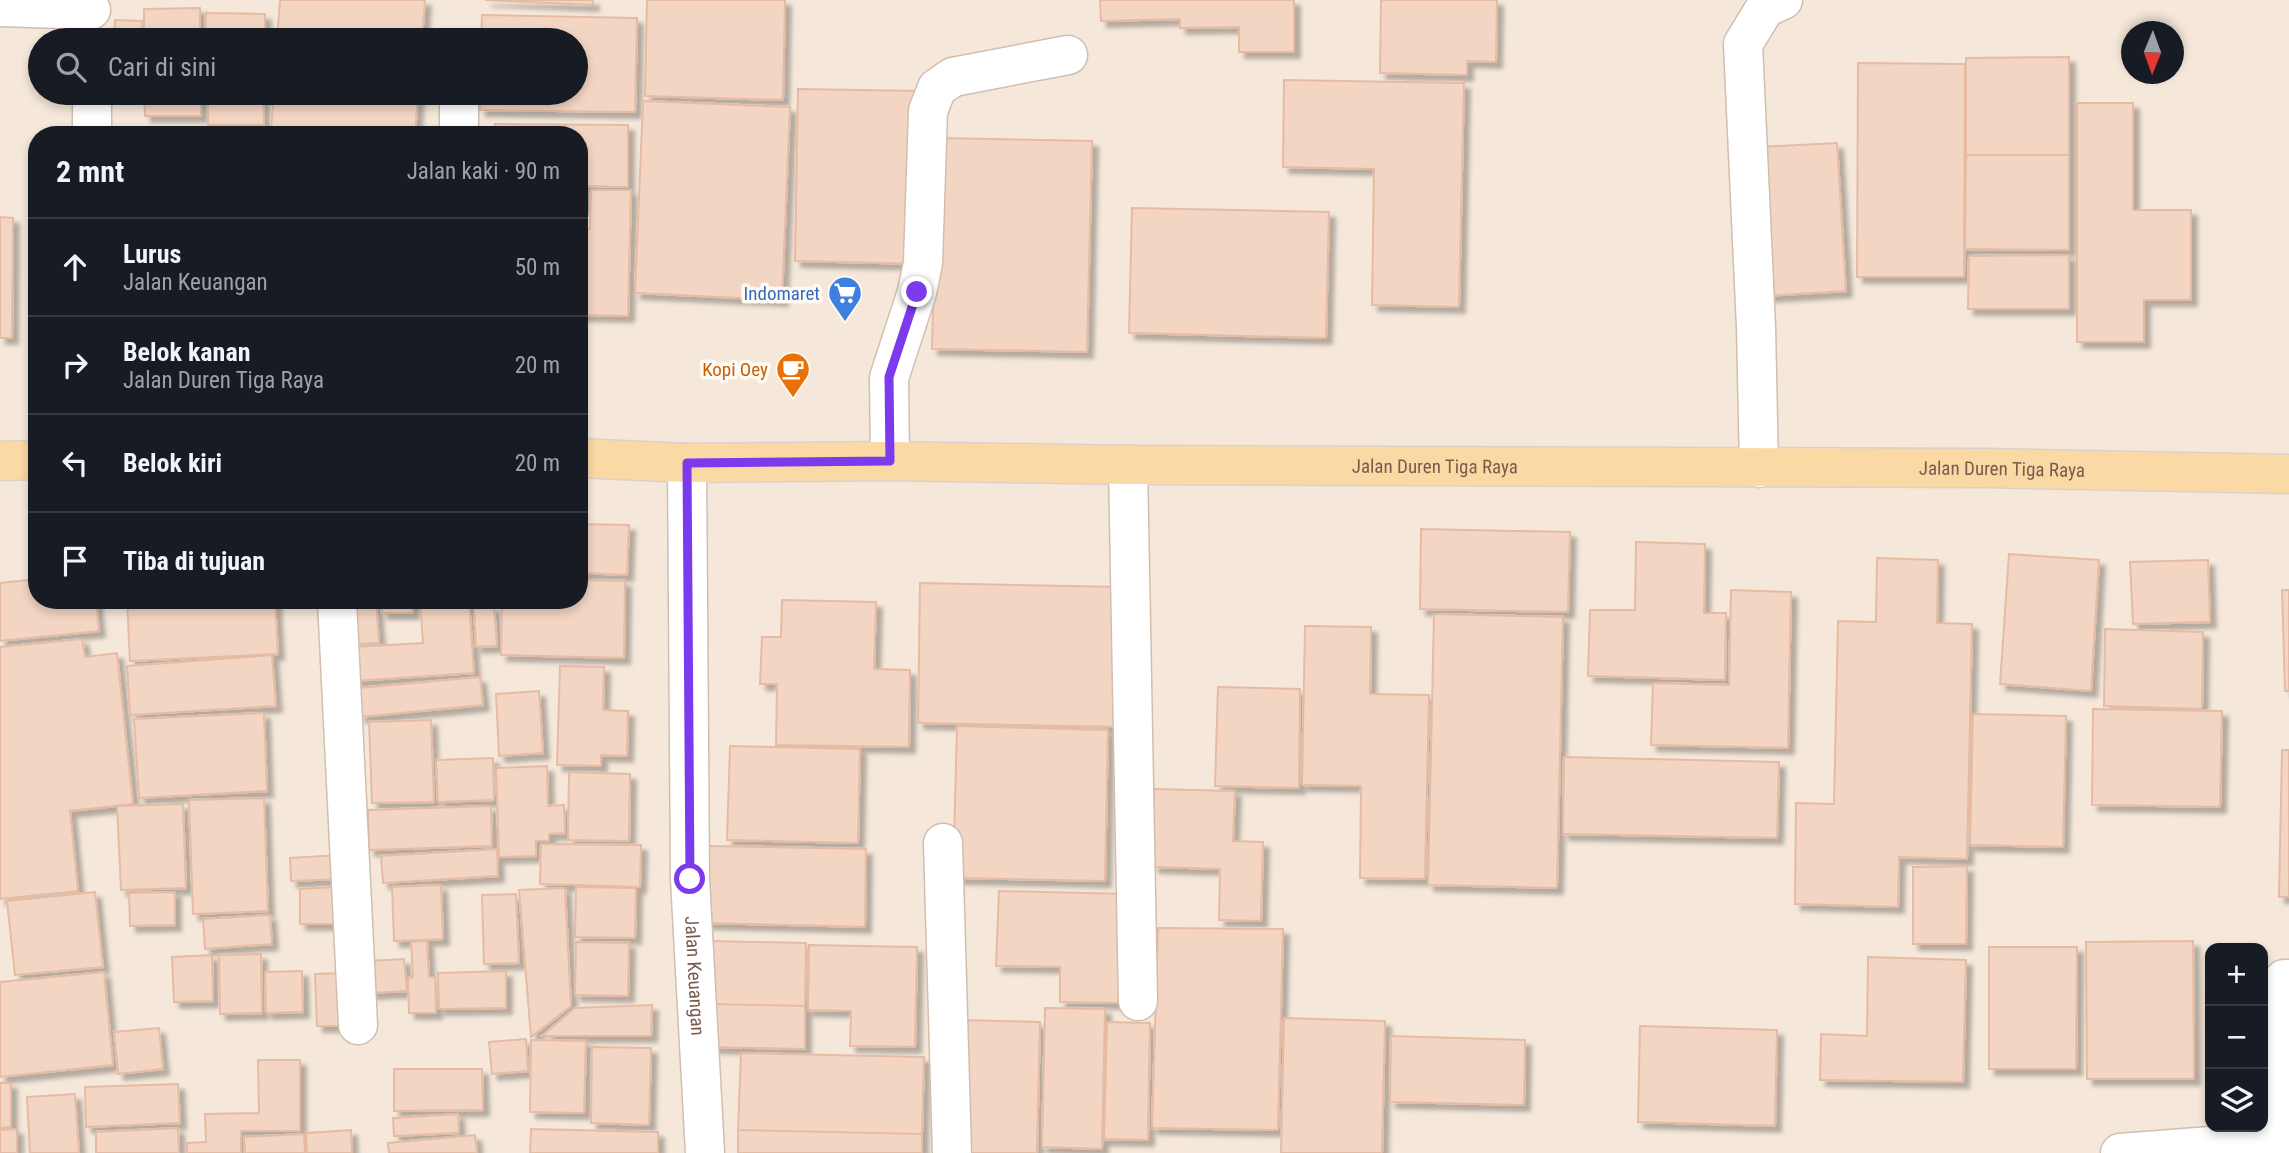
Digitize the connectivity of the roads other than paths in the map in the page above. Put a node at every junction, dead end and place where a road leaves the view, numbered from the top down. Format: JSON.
{"nodes":[{"id":1,"x":1783,"y":0,"type":"edge"},
{"id":2,"x":0,"y":7,"type":"edge"},
{"id":3,"x":91,"y":17,"type":"edge"},
{"id":4,"x":1068,"y":55,"type":"dead end"},
{"id":5,"x":92,"y":105,"type":"edge"},
{"id":6,"x":459,"y":105,"type":"edge"},
{"id":7,"x":92,"y":126,"type":"edge"},
{"id":8,"x":459,"y":126,"type":"edge"},
{"id":9,"x":588,"y":458,"type":"edge"},
{"id":10,"x":28,"y":460,"type":"edge"},
{"id":11,"x":0,"y":461,"type":"edge"},
{"id":12,"x":890,"y":461,"type":"junction"},
{"id":13,"x":687,"y":463,"type":"junction"},
{"id":14,"x":1128,"y":466,"type":"junction"},
{"id":15,"x":1759,"y":468,"type":"junction"},
{"id":16,"x":2289,"y":474,"type":"edge"},
{"id":17,"x":337,"y":609,"type":"edge"},
{"id":18,"x":943,"y":843,"type":"dead end"},
{"id":19,"x":2289,"y":979,"type":"edge"},
{"id":20,"x":1138,"y":1001,"type":"dead end"},
{"id":21,"x":358,"y":1025,"type":"dead end"},
{"id":22,"x":2279,"y":1140,"type":"edge"},
{"id":23,"x":705,"y":1153,"type":"edge"},
{"id":24,"x":952,"y":1153,"type":"edge"},
{"id":25,"x":2120,"y":1153,"type":"edge"}],
"edges":[{"from":1,"to":15,"type":"street"},
{"from":2,"to":3,"type":"street"},
{"from":4,"to":12,"type":"street"},
{"from":5,"to":7,"type":"street"},
{"from":6,"to":8,"type":"street"},
{"from":9,"to":13,"type":"main road","name":"Jalan Duren Tiga Raya"},
{"from":10,"to":11,"type":"main road"},
{"from":12,"to":13,"type":"main road","name":"Jalan Duren Tiga Raya"},
{"from":12,"to":14,"type":"main road","name":"Jalan Duren Tiga Raya"},
{"from":13,"to":23,"type":"street","name":"Jalan Keuangan"},
{"from":14,"to":15,"type":"main road","name":"Jalan Duren Tiga Raya"},
{"from":14,"to":20,"type":"street"},
{"from":15,"to":16,"type":"main road","name":"Jalan Duren Tiga Raya"},
{"from":17,"to":21,"type":"street"},
{"from":18,"to":24,"type":"street"},
{"from":19,"to":22,"type":"street"},
{"from":22,"to":25,"type":"street"}]}
